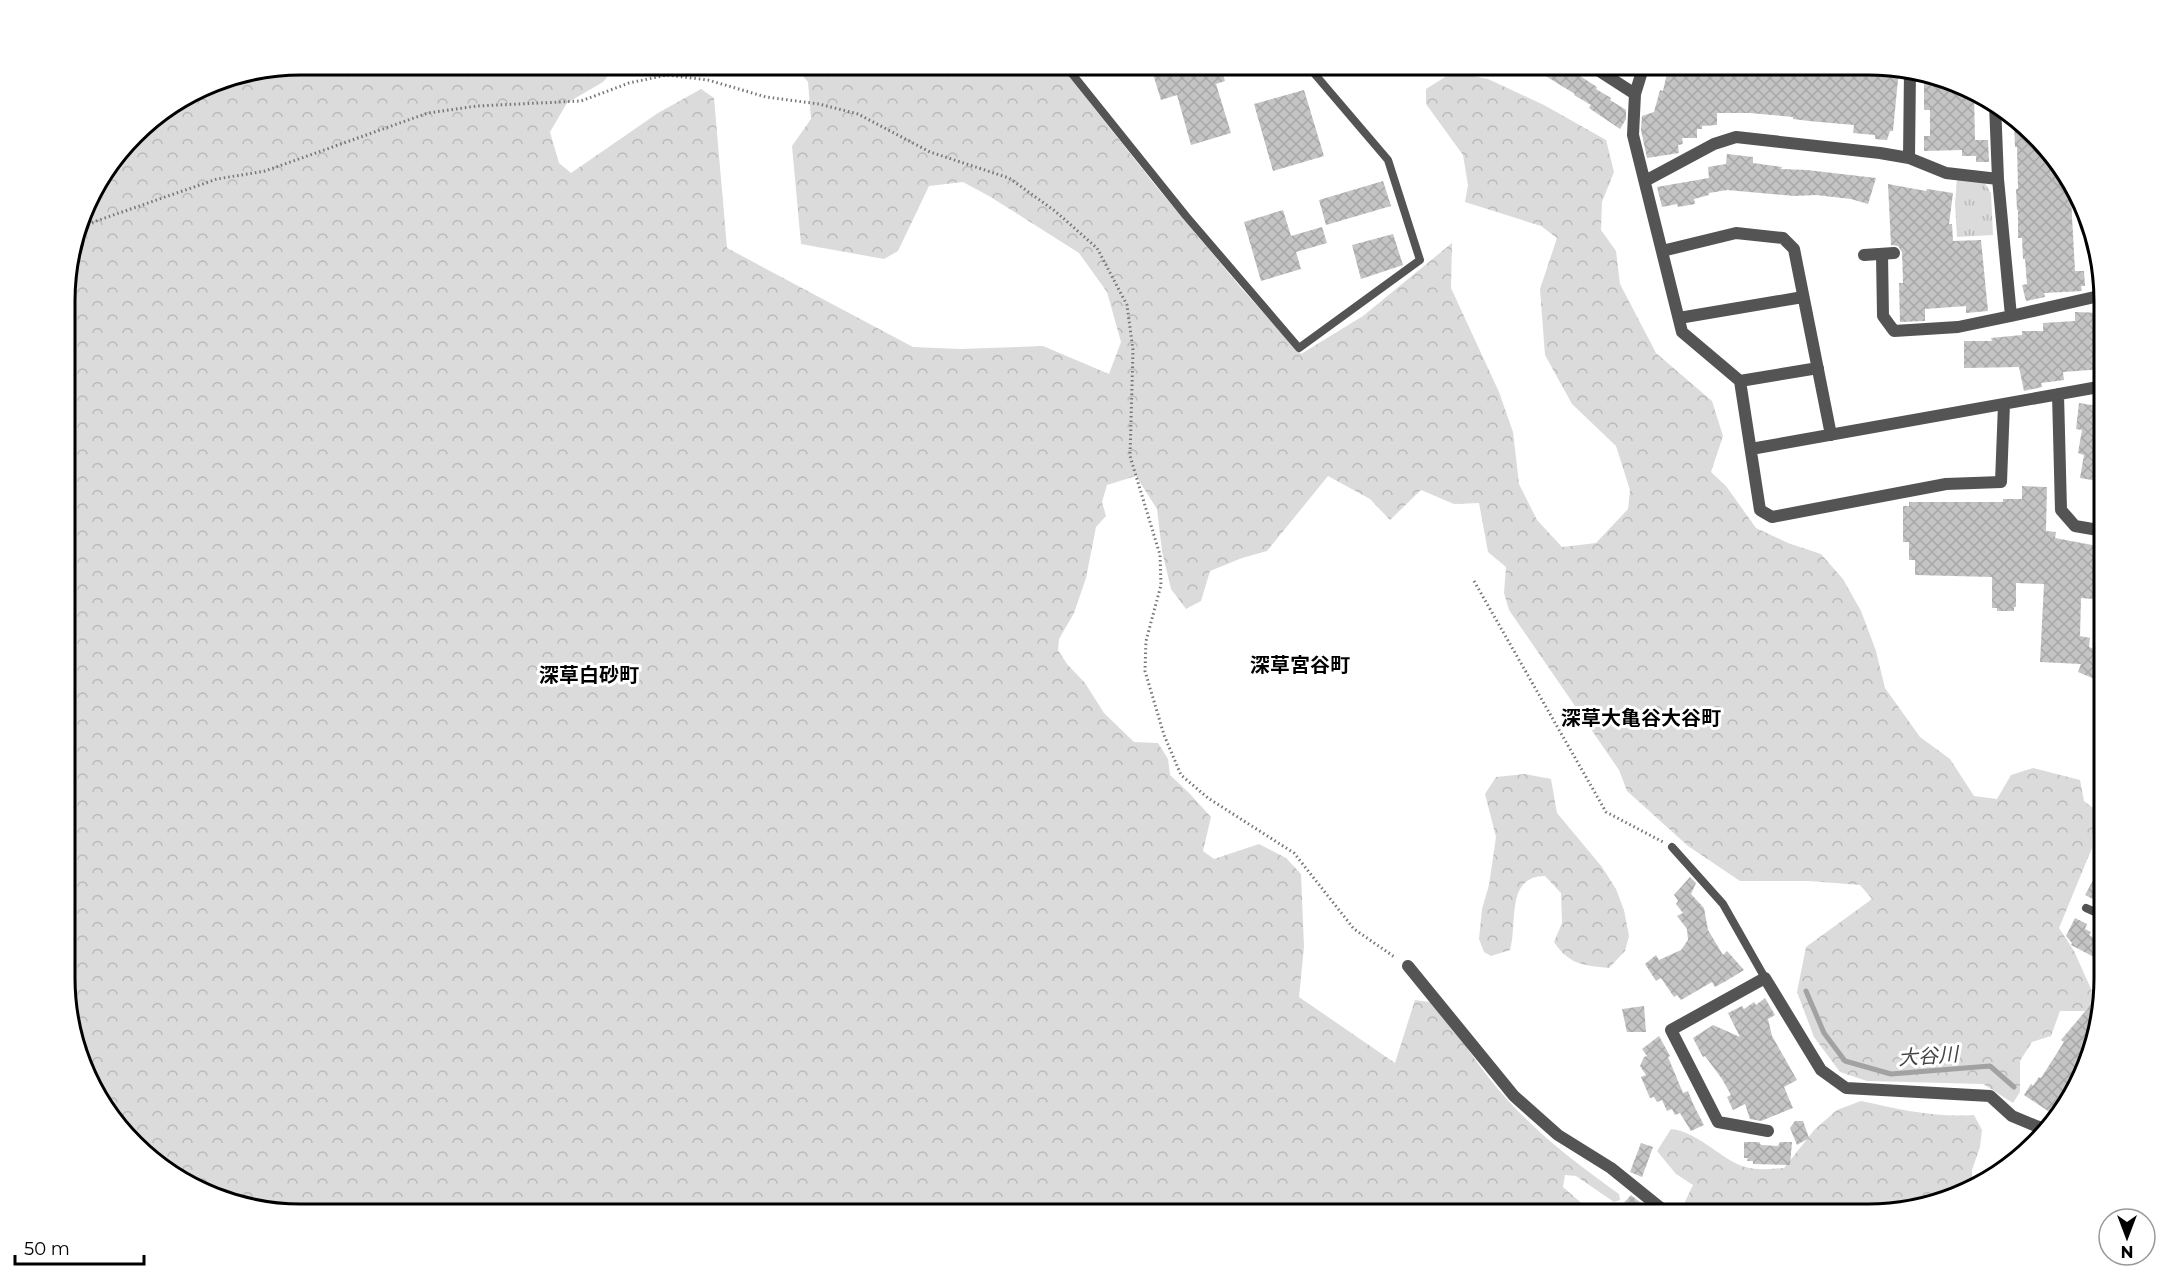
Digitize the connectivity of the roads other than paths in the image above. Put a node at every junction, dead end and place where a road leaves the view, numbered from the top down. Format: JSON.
{"nodes":[{"id":1,"x":1074,"y":75,"type":"edge"},
{"id":2,"x":1316,"y":75,"type":"edge"},
{"id":3,"x":1606,"y":75,"type":"edge"},
{"id":4,"x":1641,"y":75,"type":"edge"},
{"id":5,"x":1910,"y":79,"type":"edge"},
{"id":6,"x":1635,"y":94,"type":"junction"},
{"id":7,"x":1995,"y":114,"type":"edge"},
{"id":8,"x":1910,"y":158,"type":"junction"},
{"id":9,"x":1998,"y":178,"type":"junction"},
{"id":10,"x":1645,"y":181,"type":"junction"},
{"id":11,"x":1662,"y":251,"type":"junction"},
{"id":12,"x":1864,"y":255,"type":"dead end"},
{"id":13,"x":1803,"y":297,"type":"junction"},
{"id":14,"x":2094,"y":298,"type":"edge"},
{"id":15,"x":2011,"y":316,"type":"junction"},
{"id":16,"x":1678,"y":318,"type":"junction"},
{"id":17,"x":1818,"y":368,"type":"junction"},
{"id":18,"x":1740,"y":381,"type":"junction"},
{"id":19,"x":2094,"y":388,"type":"edge"},
{"id":20,"x":2058,"y":394,"type":"junction"},
{"id":21,"x":2004,"y":404,"type":"junction"},
{"id":22,"x":1831,"y":435,"type":"junction"},
{"id":23,"x":1751,"y":449,"type":"junction"},
{"id":24,"x":2094,"y":529,"type":"edge"},
{"id":25,"x":1672,"y":847,"type":"road end"},
{"id":26,"x":2086,"y":908,"type":"dead end"},
{"id":27,"x":2094,"y":912,"type":"edge"},
{"id":28,"x":1408,"y":966,"type":"road end"},
{"id":29,"x":1765,"y":978,"type":"junction"},
{"id":30,"x":2039,"y":1126,"type":"edge"},
{"id":31,"x":1768,"y":1131,"type":"dead end"},
{"id":32,"x":1656,"y":1204,"type":"edge"}],
"edges":[{"from":1,"to":2,"type":"lane"},
{"from":3,"to":6,"type":"street"},
{"from":4,"to":6,"type":"street"},
{"from":5,"to":8,"type":"street"},
{"from":6,"to":10,"type":"street"},
{"from":7,"to":9,"type":"street"},
{"from":8,"to":9,"type":"street"},
{"from":8,"to":10,"type":"street"},
{"from":9,"to":15,"type":"street"},
{"from":10,"to":11,"type":"street"},
{"from":11,"to":13,"type":"street"},
{"from":11,"to":16,"type":"street"},
{"from":12,"to":15,"type":"street"},
{"from":13,"to":16,"type":"street"},
{"from":13,"to":17,"type":"street"},
{"from":14,"to":15,"type":"street"},
{"from":16,"to":18,"type":"street"},
{"from":17,"to":18,"type":"street"},
{"from":17,"to":22,"type":"street"},
{"from":18,"to":23,"type":"street"},
{"from":19,"to":20,"type":"street"},
{"from":20,"to":21,"type":"street"},
{"from":20,"to":24,"type":"street"},
{"from":21,"to":22,"type":"street"},
{"from":21,"to":23,"type":"street"},
{"from":22,"to":23,"type":"street"},
{"from":25,"to":29,"type":"lane"},
{"from":26,"to":27,"type":"lane"},
{"from":28,"to":32,"type":"street"},
{"from":29,"to":30,"type":"street"},
{"from":29,"to":31,"type":"street"}]}
